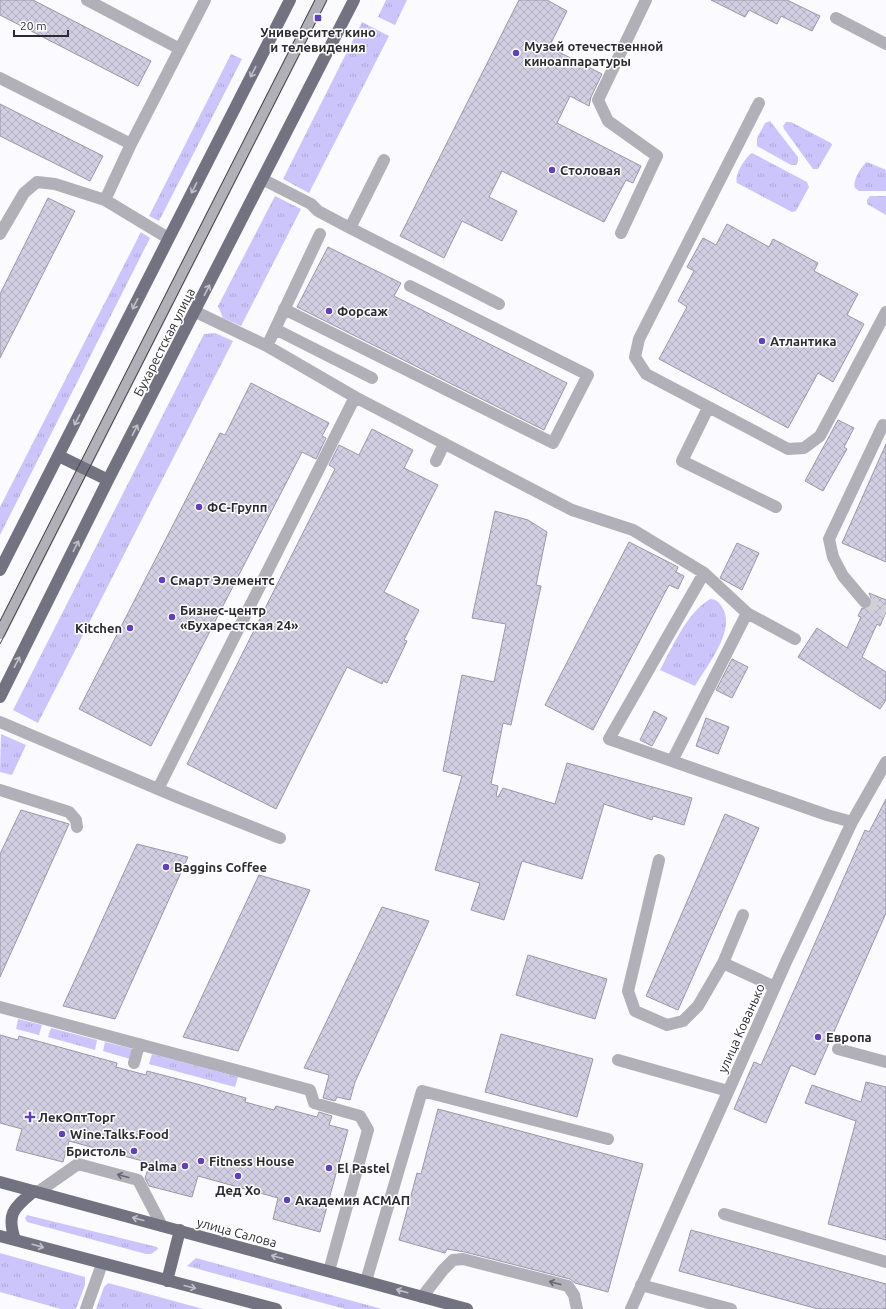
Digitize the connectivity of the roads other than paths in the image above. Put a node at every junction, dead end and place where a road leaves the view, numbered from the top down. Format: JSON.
{"nodes":[{"id":1,"x":87,"y":0,"type":"edge"},
{"id":2,"x":204,"y":0,"type":"edge"},
{"id":3,"x":290,"y":0,"type":"edge"},
{"id":4,"x":321,"y":0,"type":"edge"},
{"id":5,"x":354,"y":0,"type":"edge"},
{"id":6,"x":646,"y":0,"type":"edge"},
{"id":7,"x":836,"y":18,"type":"dead end"},
{"id":8,"x":886,"y":44,"type":"edge"},
{"id":9,"x":180,"y":49,"type":"junction"},
{"id":10,"x":0,"y":78,"type":"edge"},
{"id":11,"x":759,"y":103,"type":"dead end"},
{"id":12,"x":131,"y":144,"type":"junction"},
{"id":13,"x":384,"y":160,"type":"dead end"},
{"id":14,"x":264,"y":180,"type":"junction"},
{"id":15,"x":104,"y":200,"type":"junction"},
{"id":16,"x":350,"y":228,"type":"junction"},
{"id":17,"x":621,"y":233,"type":"dead end"},
{"id":18,"x":0,"y":234,"type":"edge"},
{"id":19,"x":320,"y":234,"type":"dead end"},
{"id":20,"x":168,"y":238,"type":"junction"},
{"id":21,"x":410,"y":286,"type":"dead end"},
{"id":22,"x":499,"y":304,"type":"dead end"},
{"id":23,"x":284,"y":309,"type":"junction"},
{"id":24,"x":196,"y":312,"type":"junction"},
{"id":25,"x":886,"y":312,"type":"edge"},
{"id":26,"x":275,"y":329,"type":"junction"},
{"id":27,"x":266,"y":346,"type":"junction"},
{"id":28,"x":372,"y":378,"type":"dead end"},
{"id":29,"x":355,"y":397,"type":"junction"},
{"id":30,"x":708,"y":408,"type":"junction"},
{"id":31,"x":883,"y":425,"type":"dead end"},
{"id":32,"x":444,"y":444,"type":"junction"},
{"id":33,"x":59,"y":456,"type":"junction"},
{"id":34,"x":436,"y":461,"type":"dead end"},
{"id":35,"x":84,"y":468,"type":"junction"},
{"id":36,"x":108,"y":480,"type":"junction"},
{"id":37,"x":776,"y":507,"type":"dead end"},
{"id":38,"x":0,"y":570,"type":"edge"},
{"id":39,"x":704,"y":573,"type":"junction"},
{"id":40,"x":865,"y":602,"type":"tunnel mouth"},
{"id":41,"x":747,"y":613,"type":"junction"},
{"id":42,"x":0,"y":633,"type":"edge"},
{"id":43,"x":795,"y":639,"type":"dead end"},
{"id":44,"x":0,"y":697,"type":"edge"},
{"id":45,"x":0,"y":722,"type":"edge"},
{"id":46,"x":672,"y":761,"type":"junction"},
{"id":47,"x":886,"y":762,"type":"edge"},
{"id":48,"x":158,"y":789,"type":"junction"},
{"id":49,"x":0,"y":790,"type":"edge"},
{"id":50,"x":852,"y":822,"type":"junction"},
{"id":51,"x":77,"y":827,"type":"dead end"},
{"id":52,"x":280,"y":838,"type":"dead end"},
{"id":53,"x":659,"y":860,"type":"dead end"},
{"id":54,"x":743,"y":915,"type":"dead end"},
{"id":55,"x":723,"y":963,"type":"junction"},
{"id":56,"x":775,"y":987,"type":"junction"},
{"id":57,"x":0,"y":1007,"type":"edge"},
{"id":58,"x":139,"y":1045,"type":"junction"},
{"id":59,"x":838,"y":1049,"type":"dead end"},
{"id":60,"x":618,"y":1060,"type":"dead end"},
{"id":61,"x":886,"y":1062,"type":"edge"},
{"id":62,"x":134,"y":1063,"type":"dead end"},
{"id":63,"x":728,"y":1091,"type":"junction"},
{"id":64,"x":608,"y":1139,"type":"dead end"},
{"id":65,"x":0,"y":1182,"type":"edge"},
{"id":66,"x":36,"y":1192,"type":"junction"},
{"id":67,"x":724,"y":1214,"type":"dead end"},
{"id":68,"x":162,"y":1226,"type":"junction"},
{"id":69,"x":180,"y":1230,"type":"junction"},
{"id":70,"x":0,"y":1236,"type":"edge"},
{"id":71,"x":15,"y":1240,"type":"junction"},
{"id":72,"x":886,"y":1262,"type":"edge"},
{"id":73,"x":102,"y":1264,"type":"junction"},
{"id":74,"x":328,"y":1271,"type":"junction"},
{"id":75,"x":167,"y":1281,"type":"junction"},
{"id":76,"x":366,"y":1281,"type":"junction"},
{"id":77,"x":641,"y":1285,"type":"junction"},
{"id":78,"x":422,"y":1297,"type":"junction"},
{"id":79,"x":86,"y":1309,"type":"edge"},
{"id":80,"x":276,"y":1309,"type":"edge"},
{"id":81,"x":467,"y":1309,"type":"edge"},
{"id":82,"x":578,"y":1309,"type":"edge"},
{"id":83,"x":631,"y":1309,"type":"edge"},
{"id":84,"x":731,"y":1309,"type":"edge"}],
"edges":[{"from":1,"to":9,"type":"street"},
{"from":2,"to":9,"type":"street"},
{"from":3,"to":20,"type":"main road","one_way":true},
{"from":4,"to":35,"type":"street"},
{"from":5,"to":14,"type":"main road","name":"Бухарестская улица"},
{"from":6,"to":17,"type":"street"},
{"from":7,"to":8,"type":"street"},
{"from":9,"to":12,"type":"street"},
{"from":10,"to":12,"type":"street"},
{"from":11,"to":30,"type":"street"},
{"from":12,"to":15,"type":"street"},
{"from":13,"to":16,"type":"street"},
{"from":14,"to":16,"type":"street"},
{"from":24,"to":14,"type":"main road","name":"Бухарестская улица","one_way":true},
{"from":15,"to":18,"type":"street"},
{"from":15,"to":20,"type":"street"},
{"from":16,"to":22,"type":"street"},
{"from":19,"to":23,"type":"street"},
{"from":20,"to":33,"type":"main road","one_way":true},
{"from":21,"to":23,"type":"street"},
{"from":23,"to":26,"type":"street"},
{"from":24,"to":27,"type":"street"},
{"from":36,"to":24,"type":"main road","name":"Бухарестская улица","one_way":true},
{"from":25,"to":30,"type":"street"},
{"from":26,"to":27,"type":"street"},
{"from":26,"to":28,"type":"street"},
{"from":27,"to":29,"type":"street"},
{"from":29,"to":32,"type":"street"},
{"from":29,"to":48,"type":"street"},
{"from":30,"to":37,"type":"street"},
{"from":31,"to":40,"type":"street"},
{"from":32,"to":34,"type":"street"},
{"from":32,"to":39,"type":"street"},
{"from":33,"to":35,"type":"main road"},
{"from":33,"to":38,"type":"main road"},
{"from":35,"to":36,"type":"main road"},
{"from":35,"to":42,"type":"street"},
{"from":44,"to":36,"type":"main road","name":"Бухарестская улица","one_way":true},
{"from":39,"to":41,"type":"street"},
{"from":39,"to":46,"type":"street"},
{"from":41,"to":43,"type":"street"},
{"from":41,"to":46,"type":"street"},
{"from":45,"to":48,"type":"street"},
{"from":46,"to":50,"type":"street"},
{"from":47,"to":50,"type":"street","name":"улица Кованько"},
{"from":48,"to":52,"type":"street"},
{"from":49,"to":51,"type":"street"},
{"from":50,"to":56,"type":"street","name":"улица Кованько"},
{"from":53,"to":55,"type":"street"},
{"from":54,"to":55,"type":"street"},
{"from":55,"to":56,"type":"street"},
{"from":56,"to":63,"type":"street","name":"улица Кованько"},
{"from":57,"to":58,"type":"street"},
{"from":58,"to":62,"type":"street"},
{"from":58,"to":74,"type":"street"},
{"from":59,"to":61,"type":"street"},
{"from":60,"to":63,"type":"street"},
{"from":63,"to":77,"type":"street","name":"улица Кованько"},
{"from":64,"to":76,"type":"street"},
{"from":65,"to":66,"type":"main road","name":"улица Салова"},
{"from":68,"to":66,"type":"main road","name":"улица Салова","one_way":true},
{"from":68,"to":66,"type":"street","one_way":true},
{"from":66,"to":71,"type":"main road"},
{"from":67,"to":72,"type":"street"},
{"from":68,"to":69,"type":"main road","name":"улица Салова"},
{"from":74,"to":69,"type":"main road","name":"улица Салова","one_way":true},
{"from":69,"to":75,"type":"main road"},
{"from":70,"to":71,"type":"main road"},
{"from":71,"to":73,"type":"main road","one_way":true},
{"from":73,"to":75,"type":"main road"},
{"from":73,"to":79,"type":"street"},
{"from":74,"to":76,"type":"main road","name":"улица Салова"},
{"from":75,"to":80,"type":"main road","one_way":true},
{"from":78,"to":76,"type":"main road","name":"улица Салова","one_way":true},
{"from":77,"to":83,"type":"street","name":"улица Кованько"},
{"from":77,"to":84,"type":"street"},
{"from":78,"to":81,"type":"main road","name":"улица Салова"},
{"from":82,"to":78,"type":"street","one_way":true}]}
